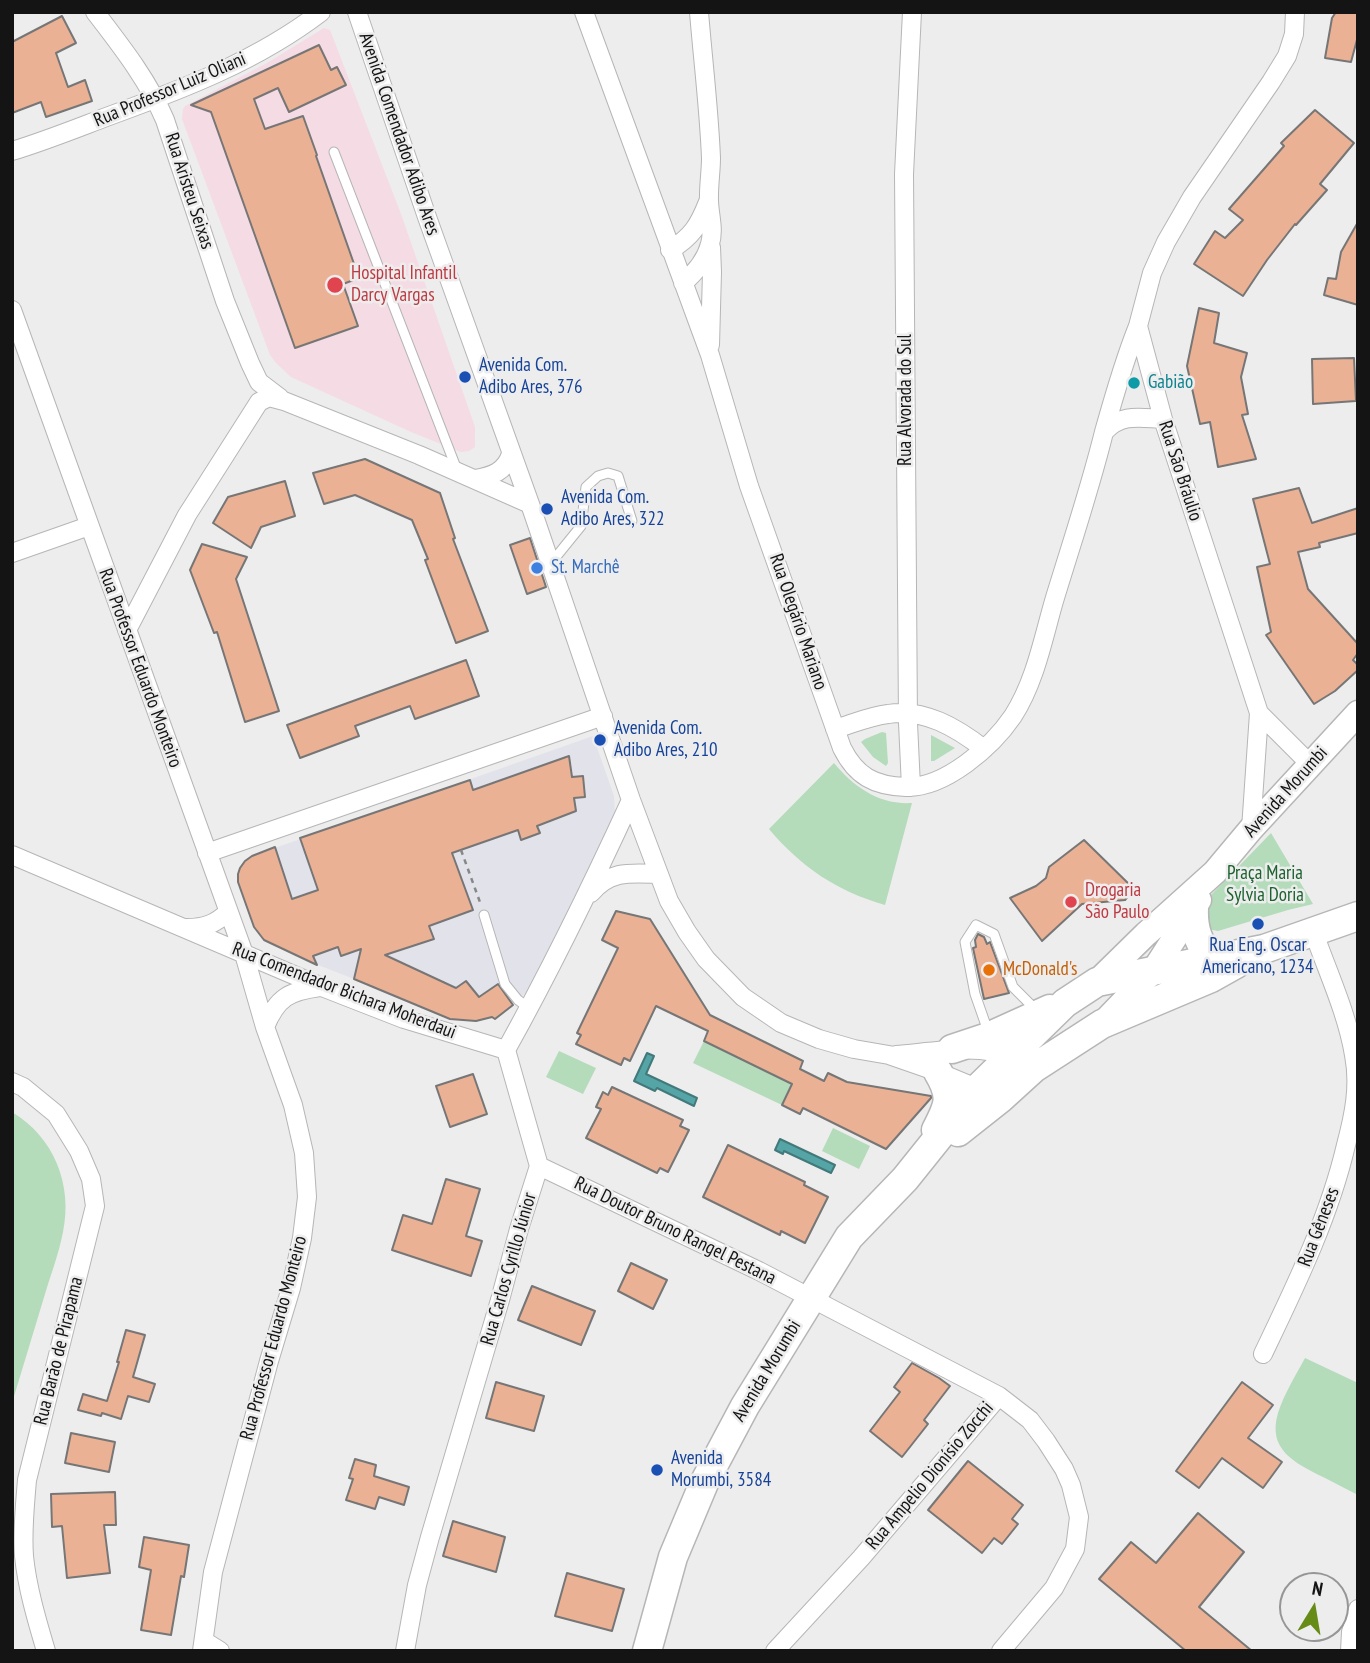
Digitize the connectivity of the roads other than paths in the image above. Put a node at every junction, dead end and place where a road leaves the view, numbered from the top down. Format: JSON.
{"nodes":[{"id":1,"x":95,"y":12,"type":"edge"},
{"id":2,"x":321,"y":12,"type":"edge"},
{"id":3,"x":357,"y":12,"type":"edge"},
{"id":4,"x":584,"y":12,"type":"edge"},
{"id":5,"x":699,"y":12,"type":"edge"},
{"id":6,"x":912,"y":12,"type":"edge"},
{"id":7,"x":1295,"y":12,"type":"edge"},
{"id":8,"x":156,"y":99,"type":"junction"},
{"id":9,"x":12,"y":151,"type":"edge"},
{"id":10,"x":334,"y":152,"type":"dead end"},
{"id":11,"x":708,"y":199,"type":"junction"},
{"id":12,"x":710,"y":243,"type":"junction"},
{"id":13,"x":670,"y":250,"type":"junction"},
{"id":14,"x":683,"y":283,"type":"junction"},
{"id":15,"x":12,"y":310,"type":"edge"},
{"id":16,"x":1138,"y":326,"type":"junction"},
{"id":17,"x":710,"y":355,"type":"junction"},
{"id":18,"x":259,"y":382,"type":"junction"},
{"id":19,"x":284,"y":401,"type":"junction"},
{"id":20,"x":256,"y":408,"type":"junction"},
{"id":21,"x":1163,"y":419,"type":"junction"},
{"id":22,"x":1105,"y":431,"type":"junction"},
{"id":23,"x":511,"y":454,"type":"junction"},
{"id":24,"x":466,"y":475,"type":"junction"},
{"id":25,"x":530,"y":504,"type":"junction"},
{"id":26,"x":632,"y":521,"type":"dead end"},
{"id":27,"x":89,"y":526,"type":"junction"},
{"id":28,"x":12,"y":553,"type":"edge"},
{"id":29,"x":550,"y":564,"type":"junction"},
{"id":30,"x":127,"y":630,"type":"junction"},
{"id":31,"x":908,"y":713,"type":"junction"},
{"id":32,"x":1259,"y":713,"type":"junction"},
{"id":33,"x":1358,"y":713,"type":"edge"},
{"id":34,"x":603,"y":716,"type":"junction"},
{"id":35,"x":835,"y":729,"type":"junction"},
{"id":36,"x":984,"y":749,"type":"junction"},
{"id":37,"x":1310,"y":764,"type":"junction"},
{"id":38,"x":911,"y":787,"type":"junction"},
{"id":39,"x":631,"y":800,"type":"junction"},
{"id":40,"x":1251,"y":829,"type":"junction"},
{"id":41,"x":207,"y":853,"type":"junction"},
{"id":42,"x":12,"y":855,"type":"edge"},
{"id":43,"x":1215,"y":872,"type":"junction"},
{"id":44,"x":658,"y":874,"type":"junction"},
{"id":45,"x":584,"y":901,"type":"junction"},
{"id":46,"x":1194,"y":908,"type":"junction"},
{"id":47,"x":228,"y":912,"type":"junction"},
{"id":48,"x":484,"y":915,"type":"dead end"},
{"id":49,"x":1358,"y":916,"type":"edge"},
{"id":50,"x":184,"y":928,"type":"junction"},
{"id":51,"x":1314,"y":933,"type":"junction"},
{"id":52,"x":1264,"y":949,"type":"junction"},
{"id":53,"x":244,"y":954,"type":"junction"},
{"id":54,"x":1212,"y":959,"type":"junction"},
{"id":55,"x":1154,"y":970,"type":"junction"},
{"id":56,"x":1097,"y":982,"type":"junction"},
{"id":57,"x":322,"y":987,"type":"junction"},
{"id":58,"x":529,"y":1008,"type":"junction"},
{"id":59,"x":1053,"y":1008,"type":"junction"},
{"id":60,"x":1102,"y":1024,"type":"junction"},
{"id":61,"x":265,"y":1027,"type":"junction"},
{"id":62,"x":989,"y":1036,"type":"junction"},
{"id":63,"x":506,"y":1050,"type":"junction"},
{"id":64,"x":889,"y":1055,"type":"junction"},
{"id":65,"x":945,"y":1061,"type":"junction"},
{"id":66,"x":1023,"y":1062,"type":"junction"},
{"id":67,"x":12,"y":1082,"type":"edge"},
{"id":68,"x":990,"y":1093,"type":"junction"},
{"id":69,"x":922,"y":1159,"type":"junction"},
{"id":70,"x":539,"y":1166,"type":"junction"},
{"id":71,"x":811,"y":1297,"type":"junction"},
{"id":72,"x":1263,"y":1354,"type":"dead end"},
{"id":73,"x":999,"y":1396,"type":"junction"},
{"id":74,"x":1358,"y":1609,"type":"edge"},
{"id":75,"x":203,"y":1646,"type":"edge"},
{"id":76,"x":46,"y":1651,"type":"edge"},
{"id":77,"x":220,"y":1651,"type":"edge"},
{"id":78,"x":405,"y":1651,"type":"edge"},
{"id":79,"x":648,"y":1651,"type":"edge"},
{"id":80,"x":775,"y":1651,"type":"edge"},
{"id":81,"x":1001,"y":1651,"type":"edge"},
{"id":82,"x":1350,"y":1651,"type":"edge"}],
"edges":[{"from":1,"to":8,"type":"street","name":"Rua Aristeu Seixas"},
{"from":2,"to":8,"type":"street","name":"Rua Professor Luiz Oliani"},
{"from":3,"to":23,"type":"street","name":"Avenida Comendador Adibo Ares"},
{"from":4,"to":13,"type":"street","name":"Rua Olegário Mariano"},
{"from":5,"to":11,"type":"street"},
{"from":6,"to":31,"type":"street","name":"Rua Alvorada do Sul"},
{"from":7,"to":16,"type":"street","name":"Rua São Bráulio"},
{"from":8,"to":9,"type":"street","name":"Rua Professor Luiz Oliani"},
{"from":8,"to":18,"type":"street","name":"Rua Aristeu Seixas"},
{"from":10,"to":24,"type":"lane"},
{"from":11,"to":12,"type":"street"},
{"from":11,"to":13,"type":"street"},
{"from":12,"to":14,"type":"street"},
{"from":12,"to":17,"type":"street"},
{"from":13,"to":14,"type":"street","name":"Rua Olegário Mariano"},
{"from":14,"to":17,"type":"street","name":"Rua Olegário Mariano"},
{"from":15,"to":27,"type":"street","name":"Rua Professor Eduardo Monteiro"},
{"from":16,"to":21,"type":"street","name":"Rua São Bráulio"},
{"from":16,"to":22,"type":"street","name":"Rua Olegário Mariano"},
{"from":17,"to":35,"type":"street","name":"Rua Olegário Mariano"},
{"from":18,"to":19,"type":"street","name":"Rua Aristeu Seixas"},
{"from":18,"to":20,"type":"street"},
{"from":19,"to":20,"type":"street"},
{"from":19,"to":24,"type":"street","name":"Rua Aristeu Seixas"},
{"from":20,"to":30,"type":"street"},
{"from":21,"to":22,"type":"street"},
{"from":21,"to":32,"type":"street","name":"Rua São Bráulio"},
{"from":22,"to":36,"type":"street","name":"Rua Olegário Mariano"},
{"from":23,"to":24,"type":"street"},
{"from":23,"to":25,"type":"street","name":"Avenida Comendador Adibo Ares"},
{"from":24,"to":25,"type":"street","name":"Rua Aristeu Seixas"},
{"from":25,"to":29,"type":"street","name":"Avenida Comendador Adibo Ares"},
{"from":26,"to":29,"type":"lane"},
{"from":27,"to":28,"type":"street"},
{"from":27,"to":30,"type":"street","name":"Rua Professor Eduardo Monteiro"},
{"from":29,"to":34,"type":"street","name":"Avenida Comendador Adibo Ares"},
{"from":30,"to":41,"type":"street","name":"Rua Professor Eduardo Monteiro"},
{"from":31,"to":35,"type":"street"},
{"from":31,"to":36,"type":"street"},
{"from":31,"to":38,"type":"street","name":"Rua Alvorada do Sul"},
{"from":32,"to":37,"type":"street","name":"Rua São Bráulio"},
{"from":32,"to":40,"type":"street","name":"Rua São Bráulio"},
{"from":33,"to":37,"type":"main road","name":"Avenida Morumbi"},
{"from":34,"to":39,"type":"street","name":"Avenida Comendador Adibo Ares"},
{"from":34,"to":41,"type":"street"},
{"from":35,"to":38,"type":"street","name":"Rua Olegário Mariano"},
{"from":36,"to":38,"type":"street","name":"Rua Olegário Mariano"},
{"from":37,"to":40,"type":"main road","name":"Avenida Morumbi"},
{"from":39,"to":44,"type":"street","name":"Avenida Comendador Adibo Ares"},
{"from":39,"to":45,"type":"street"},
{"from":40,"to":43,"type":"main road","name":"Avenida Morumbi"},
{"from":41,"to":47,"type":"street","name":"Rua Professor Eduardo Monteiro"},
{"from":42,"to":50,"type":"street","name":"Rua Comendador Bichara Moherdaui"},
{"from":43,"to":46,"type":"main road","name":"Avenida Morumbi"},
{"from":43,"to":56,"type":"main road","name":"Avenida Morumbi"},
{"from":44,"to":45,"type":"street"},
{"from":44,"to":64,"type":"street","name":"Avenida Comendador Adibo Ares"},
{"from":45,"to":58,"type":"street"},
{"from":46,"to":54,"type":"main road"},
{"from":46,"to":55,"type":"main road","name":"Avenida Morumbi"},
{"from":47,"to":50,"type":"street","name":"Rua Comendador Bichara Moherdaui"},
{"from":47,"to":53,"type":"street","name":"Rua Professor Eduardo Monteiro"},
{"from":48,"to":58,"type":"lane"},
{"from":49,"to":51,"type":"main road"},
{"from":50,"to":53,"type":"street","name":"Rua Comendador Bichara Moherdaui"},
{"from":51,"to":52,"type":"main road"},
{"from":51,"to":72,"type":"street","name":"Rua Gêneses"},
{"from":52,"to":54,"type":"main road"},
{"from":52,"to":60,"type":"main road"},
{"from":53,"to":57,"type":"street","name":"Rua Comendador Bichara Moherdaui"},
{"from":53,"to":61,"type":"street","name":"Rua Professor Eduardo Monteiro"},
{"from":54,"to":55,"type":"main road"},
{"from":55,"to":56,"type":"main road"},
{"from":55,"to":60,"type":"main road","name":"Avenida Morumbi"},
{"from":56,"to":59,"type":"main road","name":"Avenida Morumbi"},
{"from":57,"to":61,"type":"street"},
{"from":57,"to":63,"type":"street","name":"Rua Comendador Bichara Moherdaui"},
{"from":58,"to":63,"type":"street"},
{"from":59,"to":62,"type":"main road"},
{"from":59,"to":62,"type":"lane"},
{"from":59,"to":66,"type":"main road","name":"Avenida Morumbi"},
{"from":60,"to":66,"type":"main road","name":"Avenida Morumbi"},
{"from":61,"to":75,"type":"street","name":"Rua Professor Eduardo Monteiro"},
{"from":62,"to":65,"type":"main road"},
{"from":63,"to":70,"type":"street","name":"Rua Carlos Cyrillo Júnior"},
{"from":64,"to":65,"type":"street","name":"Avenida Comendador Adibo Ares"},
{"from":64,"to":65,"type":"street","name":"Avenida Comendador Adibo Ares"},
{"from":65,"to":66,"type":"street","name":"Avenida Comendador Adibo Ares"},
{"from":65,"to":68,"type":"street","name":"Avenida Comendador Adibo Ares"},
{"from":65,"to":69,"type":"main road"},
{"from":66,"to":68,"type":"main road","name":"Avenida Morumbi"},
{"from":67,"to":76,"type":"street","name":"Rua Barão de Pirapama"},
{"from":68,"to":69,"type":"main road","name":"Avenida Morumbi"},
{"from":69,"to":71,"type":"main road","name":"Avenida Morumbi"},
{"from":70,"to":71,"type":"street","name":"Rua Doutor Bruno Rangel Pestana"},
{"from":70,"to":78,"type":"street","name":"Rua Carlos Cyrillo Júnior"},
{"from":71,"to":73,"type":"street","name":"Rua Ampelio Dionísio Zocchi"},
{"from":71,"to":79,"type":"main road","name":"Avenida Morumbi"},
{"from":73,"to":80,"type":"street","name":"Rua Ampelio Dionísio Zocchi"},
{"from":73,"to":81,"type":"street"},
{"from":74,"to":82,"type":"street"},
{"from":75,"to":77,"type":"street"}]}
